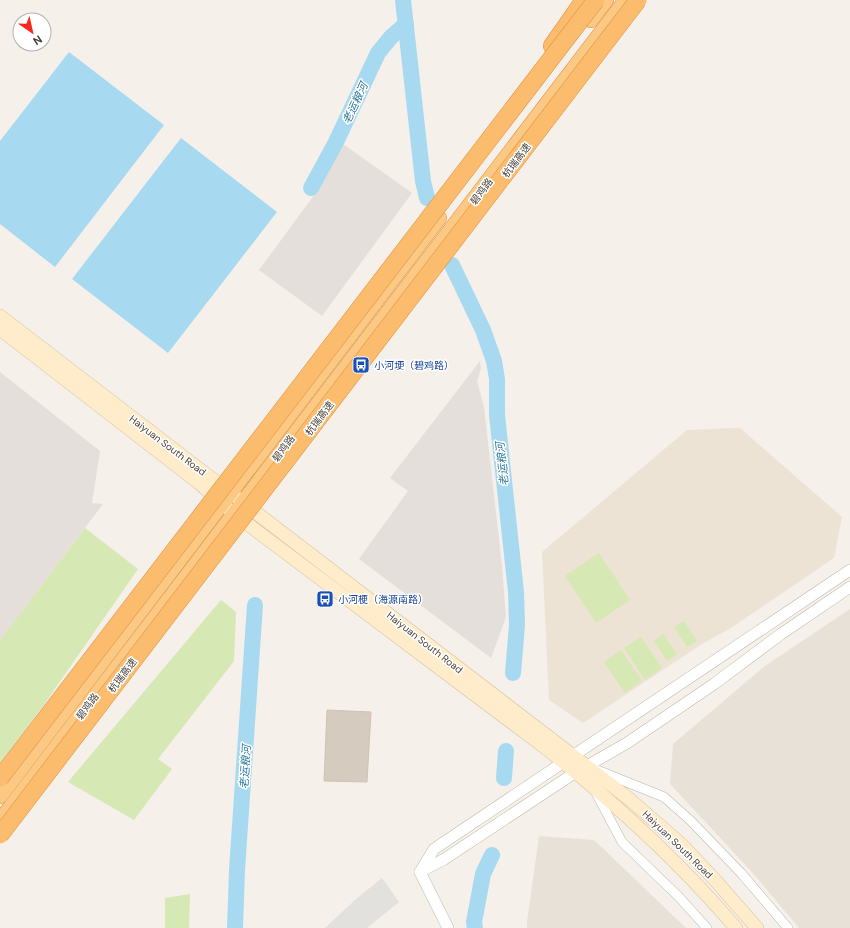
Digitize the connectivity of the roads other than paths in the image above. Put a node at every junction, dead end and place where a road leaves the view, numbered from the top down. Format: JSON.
{"nodes":[{"id":1,"x":584,"y":0,"type":"edge"},
{"id":2,"x":596,"y":0,"type":"edge"},
{"id":3,"x":606,"y":0,"type":"edge"},
{"id":4,"x":626,"y":0,"type":"edge"},
{"id":5,"x":638,"y":0,"type":"edge"},
{"id":6,"x":446,"y":196,"type":"junction"},
{"id":7,"x":0,"y":316,"type":"edge"},
{"id":8,"x":0,"y":329,"type":"edge"},
{"id":9,"x":232,"y":503,"type":"junction"},
{"id":10,"x":850,"y":570,"type":"edge"},
{"id":11,"x":850,"y":587,"type":"edge"},
{"id":12,"x":568,"y":759,"type":"junction"},
{"id":13,"x":582,"y":769,"type":"junction"},
{"id":14,"x":0,"y":778,"type":"edge"},
{"id":15,"x":591,"y":784,"type":"junction"},
{"id":16,"x":0,"y":796,"type":"edge"},
{"id":17,"x":0,"y":821,"type":"edge"},
{"id":18,"x":0,"y":835,"type":"edge"},
{"id":19,"x":420,"y":872,"type":"junction"},
{"id":20,"x":448,"y":928,"type":"edge"},
{"id":21,"x":708,"y":928,"type":"edge"},
{"id":22,"x":736,"y":928,"type":"edge"},
{"id":23,"x":757,"y":928,"type":"edge"},
{"id":24,"x":788,"y":928,"type":"edge"}],
"edges":[{"from":1,"to":6,"type":"highway","bridge":true},
{"from":2,"to":6,"type":"highway","bridge":true},
{"from":3,"to":9,"type":"highway","name":"碧鸡路"},
{"from":4,"to":9,"type":"highway","name":"碧鸡路"},
{"from":5,"to":18,"type":"highway","name":"杭瑞高速","bridge":true},
{"from":6,"to":14,"type":"highway","bridge":true},
{"from":7,"to":9,"type":"main road","name":"Haiyuan South Road"},
{"from":8,"to":9,"type":"main road","name":"Haiyuan South Road"},
{"from":9,"to":12,"type":"main road","name":"Haiyuan South Road"},
{"from":9,"to":16,"type":"highway","name":"碧鸡路"},
{"from":9,"to":17,"type":"highway","name":"碧鸡路"},
{"from":10,"to":12,"type":"street"},
{"from":11,"to":13,"type":"street"},
{"from":12,"to":13,"type":"main road","name":"Haiyuan South Road"},
{"from":12,"to":19,"type":"street"},
{"from":13,"to":15,"type":"main road","name":"Haiyuan South Road"},
{"from":13,"to":19,"type":"street"},
{"from":13,"to":23,"type":"main road","name":"Haiyuan South Road"},
{"from":13,"to":24,"type":"street"},
{"from":15,"to":21,"type":"street"},
{"from":15,"to":22,"type":"main road","name":"Haiyuan South Road"},
{"from":19,"to":20,"type":"street"}]}
